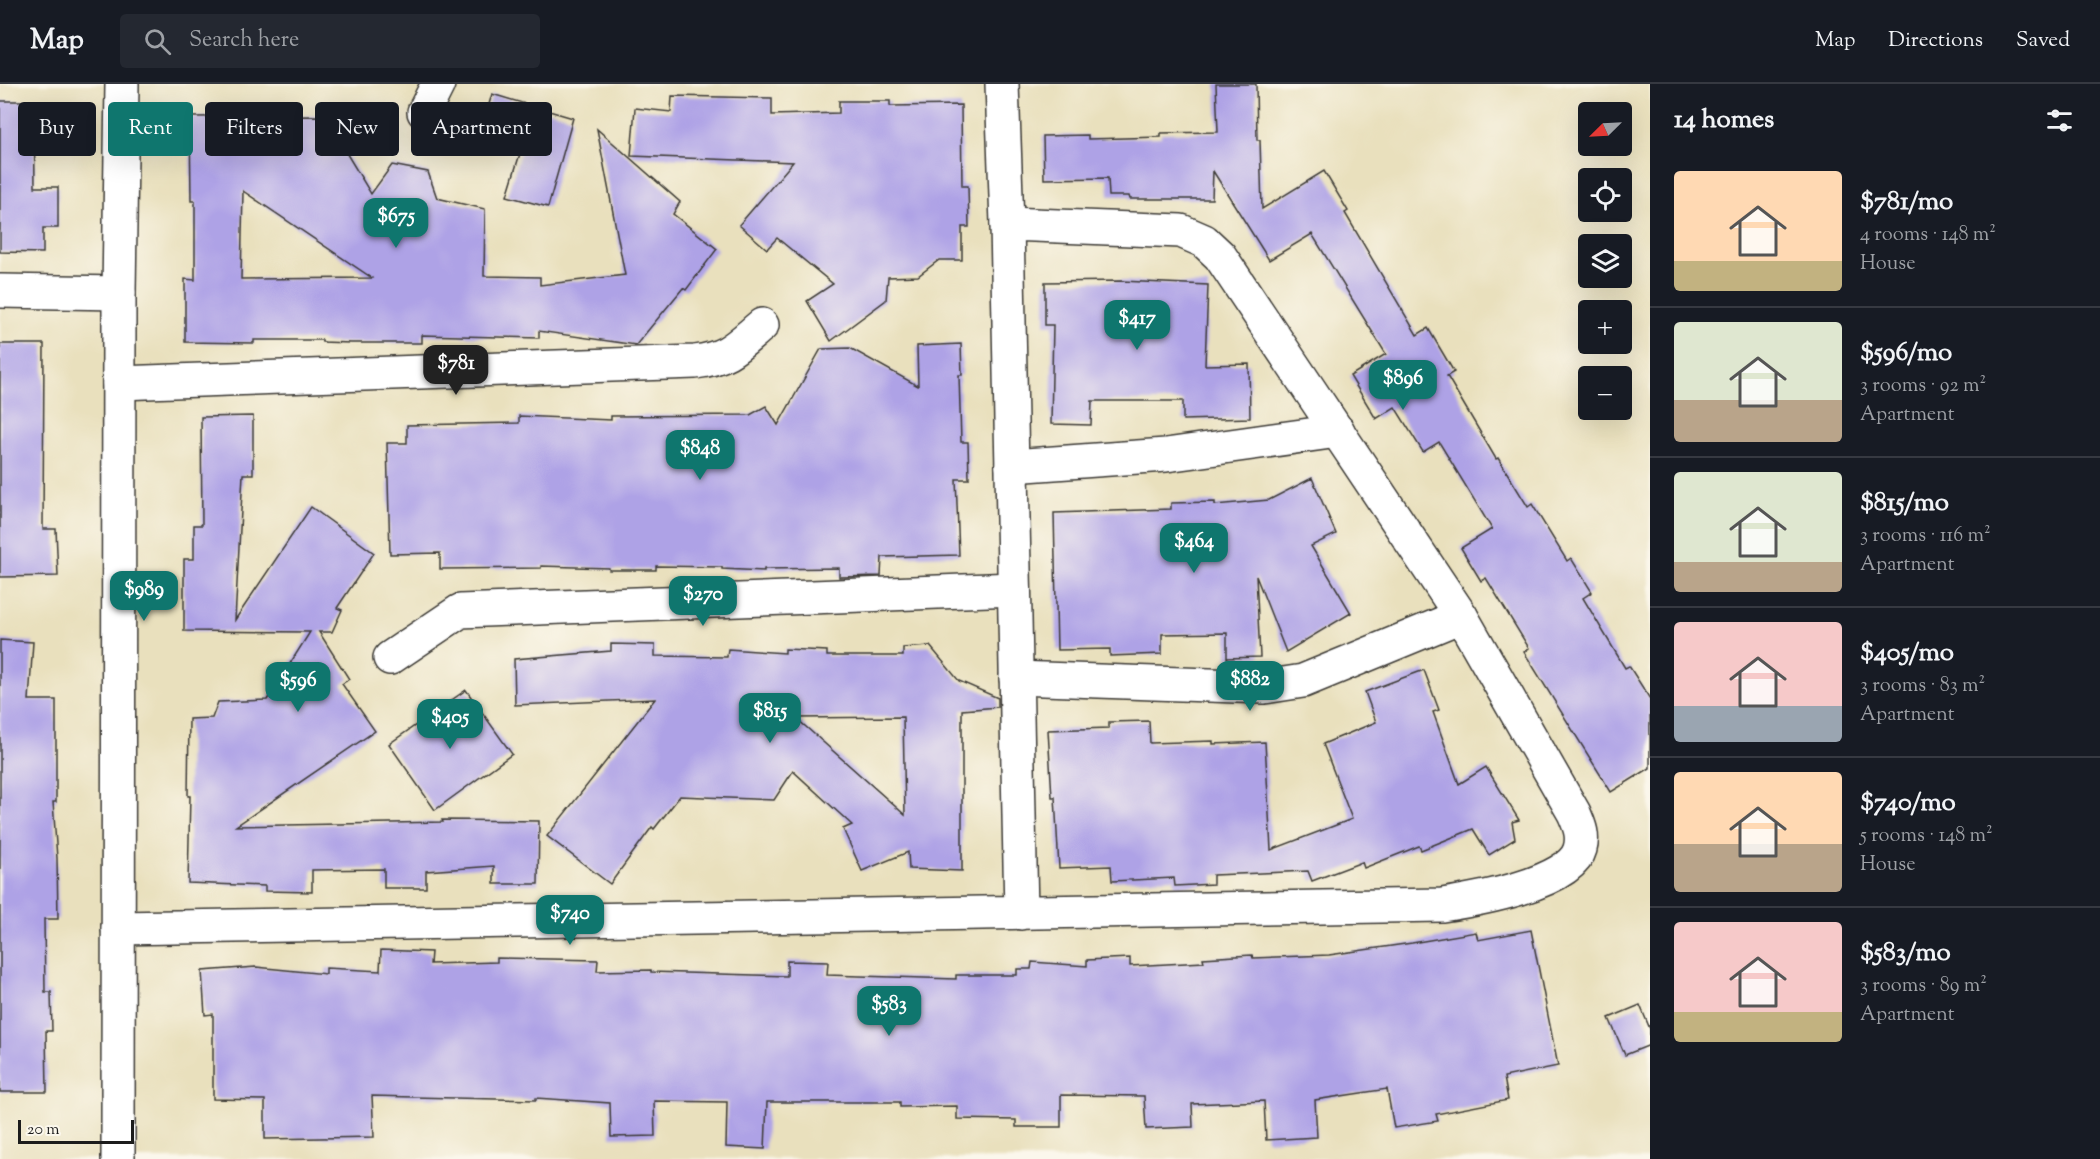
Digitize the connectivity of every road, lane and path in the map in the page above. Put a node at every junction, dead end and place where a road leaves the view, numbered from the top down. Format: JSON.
{"nodes":[{"id":1,"x":122,"y":84,"type":"edge"},
{"id":2,"x":1002,"y":84,"type":"edge"},
{"id":3,"x":1007,"y":224,"type":"junction"},
{"id":4,"x":0,"y":291,"type":"edge"},
{"id":5,"x":119,"y":294,"type":"junction"},
{"id":6,"x":762,"y":325,"type":"dead end"},
{"id":7,"x":119,"y":383,"type":"junction"},
{"id":8,"x":1338,"y":431,"type":"junction"},
{"id":9,"x":1012,"y":466,"type":"junction"},
{"id":10,"x":1014,"y":589,"type":"junction"},
{"id":11,"x":1461,"y":616,"type":"junction"},
{"id":12,"x":390,"y":658,"type":"dead end"},
{"id":13,"x":1016,"y":678,"type":"junction"},
{"id":14,"x":1021,"y":913,"type":"junction"},
{"id":15,"x":118,"y":928,"type":"junction"},
{"id":16,"x":118,"y":1159,"type":"edge"}],
"edges":[{"from":1,"to":5,"type":"street"},
{"from":2,"to":3,"type":"street"},
{"from":3,"to":8,"type":"street"},
{"from":3,"to":9,"type":"street"},
{"from":4,"to":5,"type":"street"},
{"from":5,"to":7,"type":"street"},
{"from":6,"to":7,"type":"street"},
{"from":7,"to":15,"type":"street"},
{"from":8,"to":9,"type":"street"},
{"from":8,"to":11,"type":"street"},
{"from":9,"to":10,"type":"street"},
{"from":10,"to":12,"type":"street"},
{"from":10,"to":13,"type":"street"},
{"from":11,"to":13,"type":"street"},
{"from":11,"to":14,"type":"street"},
{"from":13,"to":14,"type":"street"},
{"from":14,"to":15,"type":"street"},
{"from":15,"to":16,"type":"street"}]}
